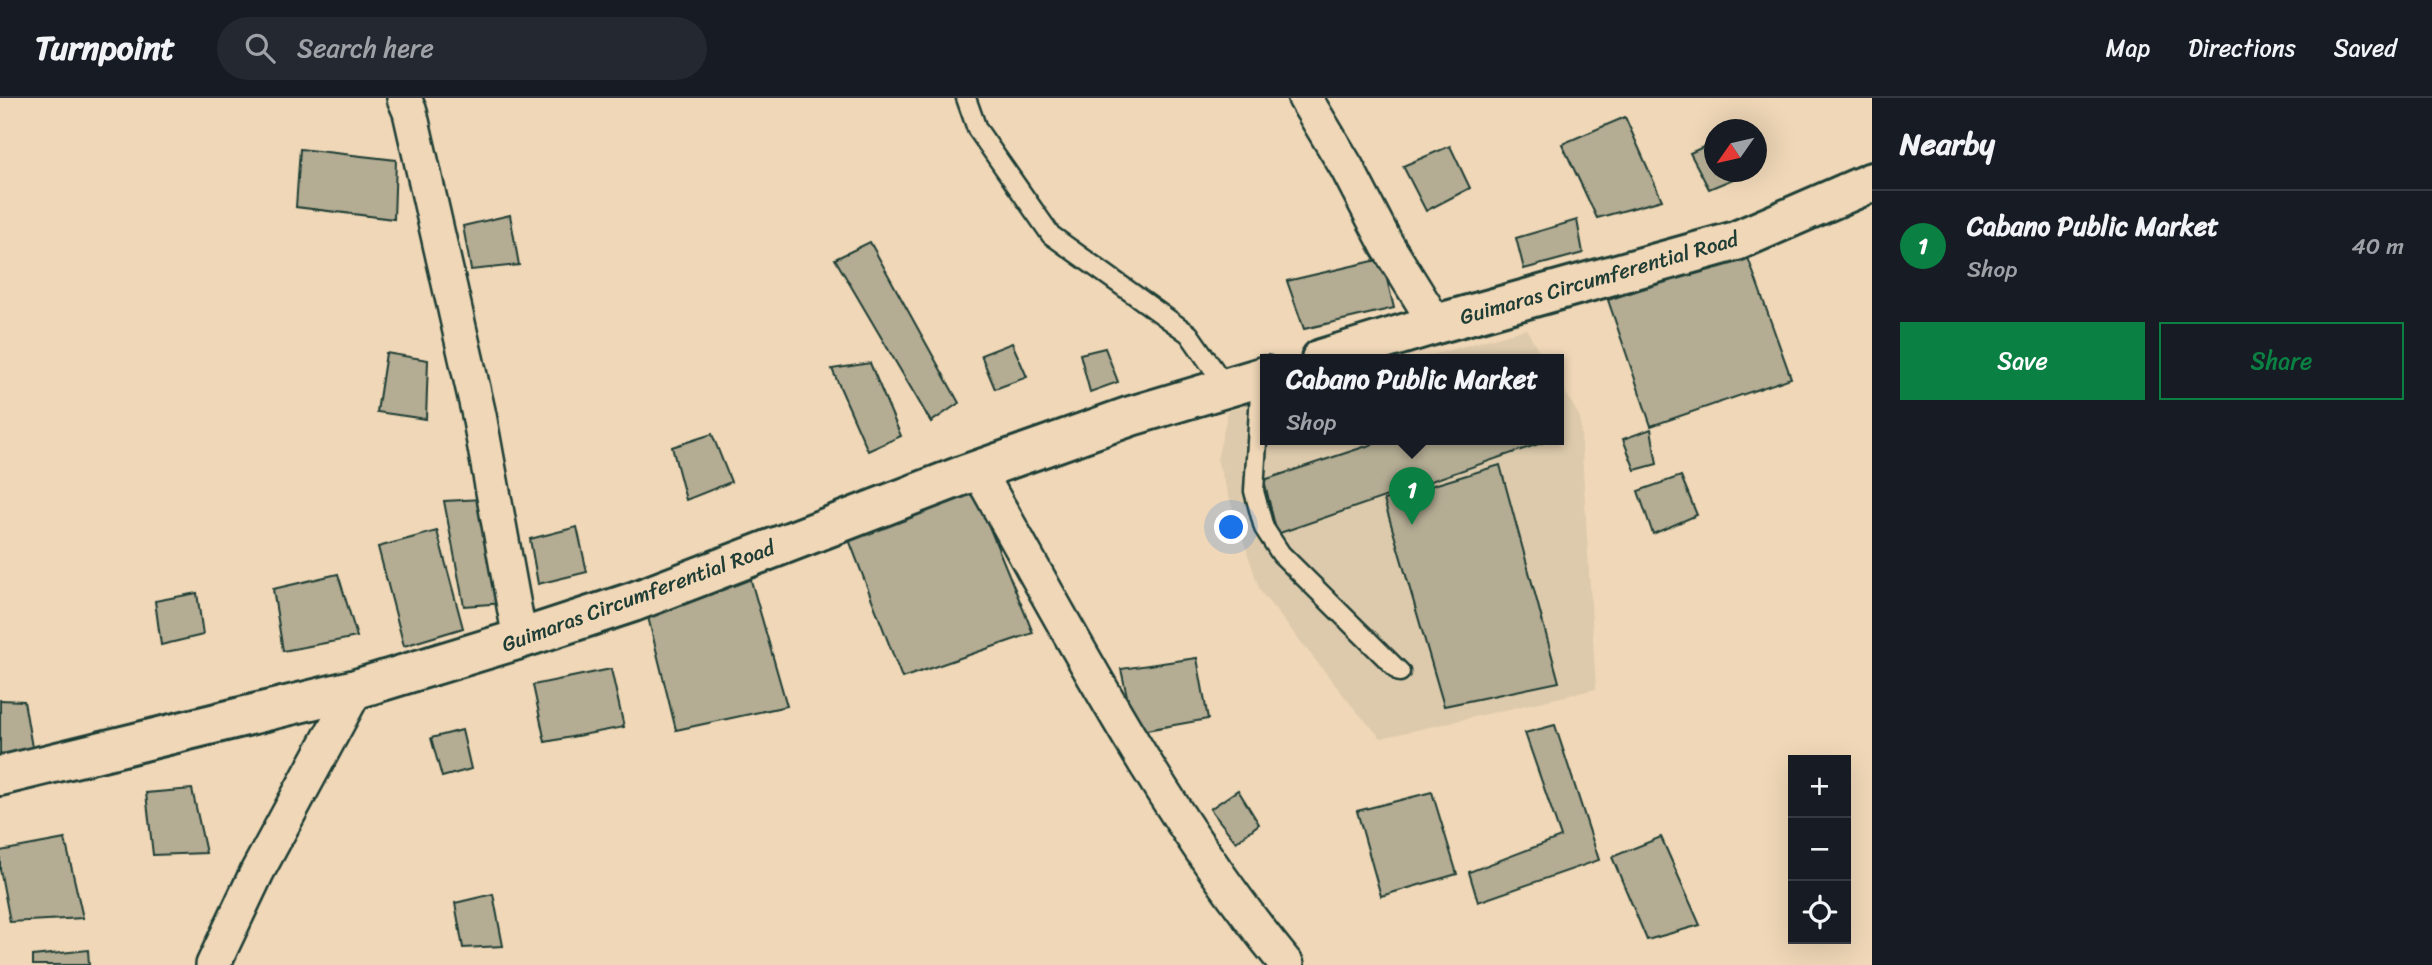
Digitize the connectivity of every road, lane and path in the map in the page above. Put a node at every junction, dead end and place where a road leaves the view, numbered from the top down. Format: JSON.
{"nodes":[{"id":1,"x":404,"y":98,"type":"edge"},
{"id":2,"x":966,"y":98,"type":"edge"},
{"id":3,"x":1306,"y":98,"type":"edge"},
{"id":4,"x":1872,"y":182,"type":"edge"},
{"id":5,"x":1436,"y":324,"type":"junction"},
{"id":6,"x":1337,"y":354,"type":"edge"},
{"id":7,"x":1251,"y":380,"type":"edge"},
{"id":8,"x":978,"y":470,"type":"junction"},
{"id":9,"x":520,"y":639,"type":"junction"},
{"id":10,"x":1400,"y":671,"type":"dead end"},
{"id":11,"x":356,"y":689,"type":"junction"},
{"id":12,"x":0,"y":776,"type":"edge"},
{"id":13,"x":213,"y":965,"type":"edge"},
{"id":14,"x":1287,"y":965,"type":"edge"}],
"edges":[{"from":1,"to":9,"type":"street"},
{"from":2,"to":7,"type":"lane"},
{"from":3,"to":5,"type":"street"},
{"from":4,"to":5,"type":"main road","name":"Guimaras Circumferential Road"},
{"from":5,"to":6,"type":"main road","name":"Guimaras Circumferential Road"},
{"from":7,"to":8,"type":"main road","name":"Guimaras Circumferential Road"},
{"from":7,"to":10,"type":"lane"},
{"from":8,"to":9,"type":"main road","name":"Guimaras Circumferential Road"},
{"from":8,"to":14,"type":"street"},
{"from":9,"to":11,"type":"main road","name":"Guimaras Circumferential Road"},
{"from":11,"to":12,"type":"main road","name":"Guimaras Circumferential Road"},
{"from":11,"to":13,"type":"street"}]}
